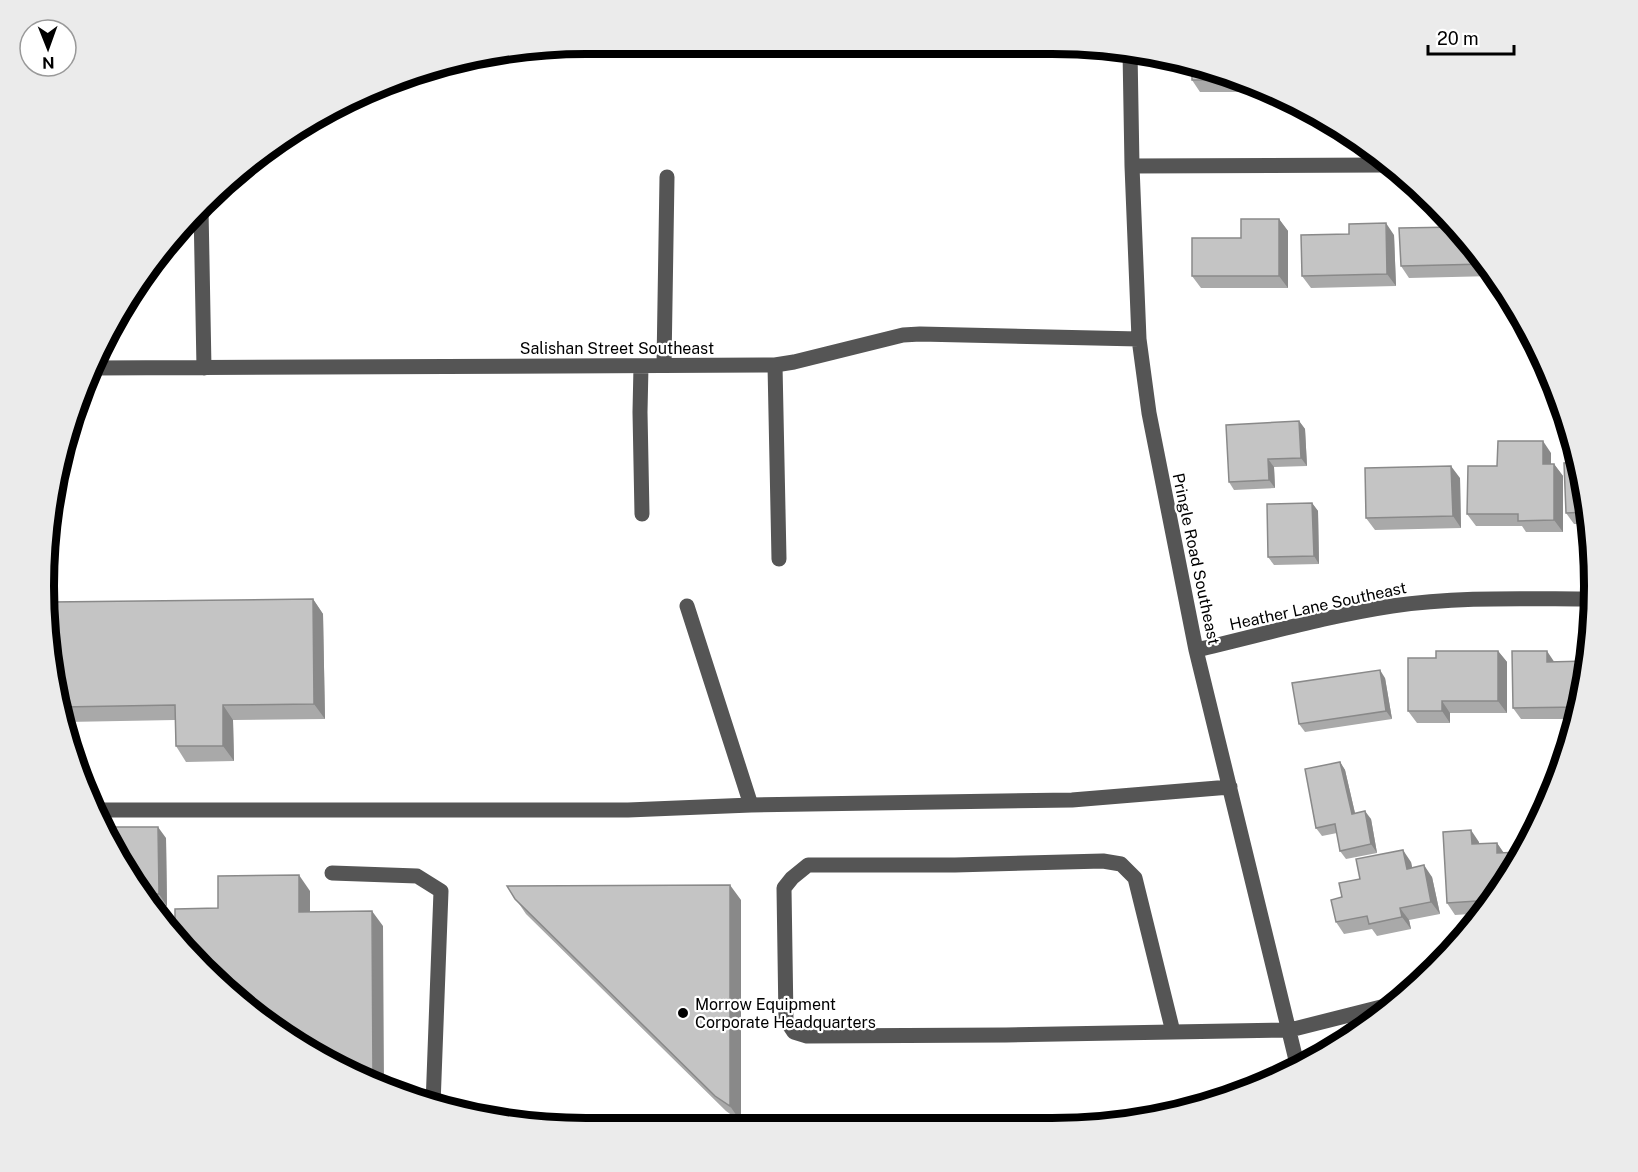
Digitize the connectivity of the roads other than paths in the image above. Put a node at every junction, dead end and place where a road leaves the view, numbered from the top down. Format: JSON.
{"nodes":[{"id":1,"x":1130,"y":60,"type":"edge"},
{"id":2,"x":1132,"y":165,"type":"junction"},
{"id":3,"x":1377,"y":165,"type":"edge"},
{"id":4,"x":667,"y":177,"type":"dead end"},
{"id":5,"x":201,"y":219,"type":"edge"},
{"id":6,"x":1139,"y":339,"type":"junction"},
{"id":7,"x":664,"y":365,"type":"junction"},
{"id":8,"x":775,"y":365,"type":"junction"},
{"id":9,"x":642,"y":366,"type":"junction"},
{"id":10,"x":101,"y":368,"type":"edge"},
{"id":11,"x":204,"y":368,"type":"junction"},
{"id":12,"x":642,"y":514,"type":"dead end"},
{"id":13,"x":779,"y":559,"type":"dead end"},
{"id":14,"x":1584,"y":598,"type":"edge"},
{"id":15,"x":687,"y":606,"type":"dead end"},
{"id":16,"x":1196,"y":650,"type":"junction"},
{"id":17,"x":1230,"y":788,"type":"junction"},
{"id":18,"x":752,"y":805,"type":"junction"},
{"id":19,"x":104,"y":810,"type":"edge"},
{"id":20,"x":332,"y":873,"type":"dead end"},
{"id":21,"x":1375,"y":1008,"type":"edge"},
{"id":22,"x":1290,"y":1030,"type":"junction"},
{"id":23,"x":1173,"y":1032,"type":"junction"},
{"id":24,"x":1296,"y":1058,"type":"edge"},
{"id":25,"x":433,"y":1096,"type":"edge"}],
"edges":[{"from":1,"to":2,"type":"street","name":"Pringle Road Southeast"},
{"from":2,"to":3,"type":"street"},
{"from":2,"to":6,"type":"street","name":"Pringle Road Southeast"},
{"from":4,"to":7,"type":"street"},
{"from":5,"to":11,"type":"street"},
{"from":6,"to":8,"type":"street","name":"Salishan Street Southeast"},
{"from":6,"to":16,"type":"street","name":"Pringle Road Southeast"},
{"from":7,"to":8,"type":"street","name":"Salishan Street Southeast"},
{"from":7,"to":9,"type":"street","name":"Salishan Street Southeast"},
{"from":8,"to":13,"type":"street"},
{"from":9,"to":11,"type":"street","name":"Salishan Street Southeast"},
{"from":9,"to":12,"type":"street"},
{"from":10,"to":11,"type":"street","name":"Salishan Street Southeast"},
{"from":14,"to":16,"type":"street","name":"Heather Lane Southeast"},
{"from":15,"to":18,"type":"street"},
{"from":16,"to":17,"type":"street","name":"Pringle Road Southeast"},
{"from":17,"to":18,"type":"street"},
{"from":17,"to":22,"type":"street","name":"Pringle Road Southeast"},
{"from":18,"to":19,"type":"street"},
{"from":20,"to":25,"type":"street"},
{"from":21,"to":22,"type":"street"},
{"from":22,"to":23,"type":"street"},
{"from":22,"to":24,"type":"street","name":"Pringle Road Southeast"},
{"from":23,"to":23,"type":"street"}]}
